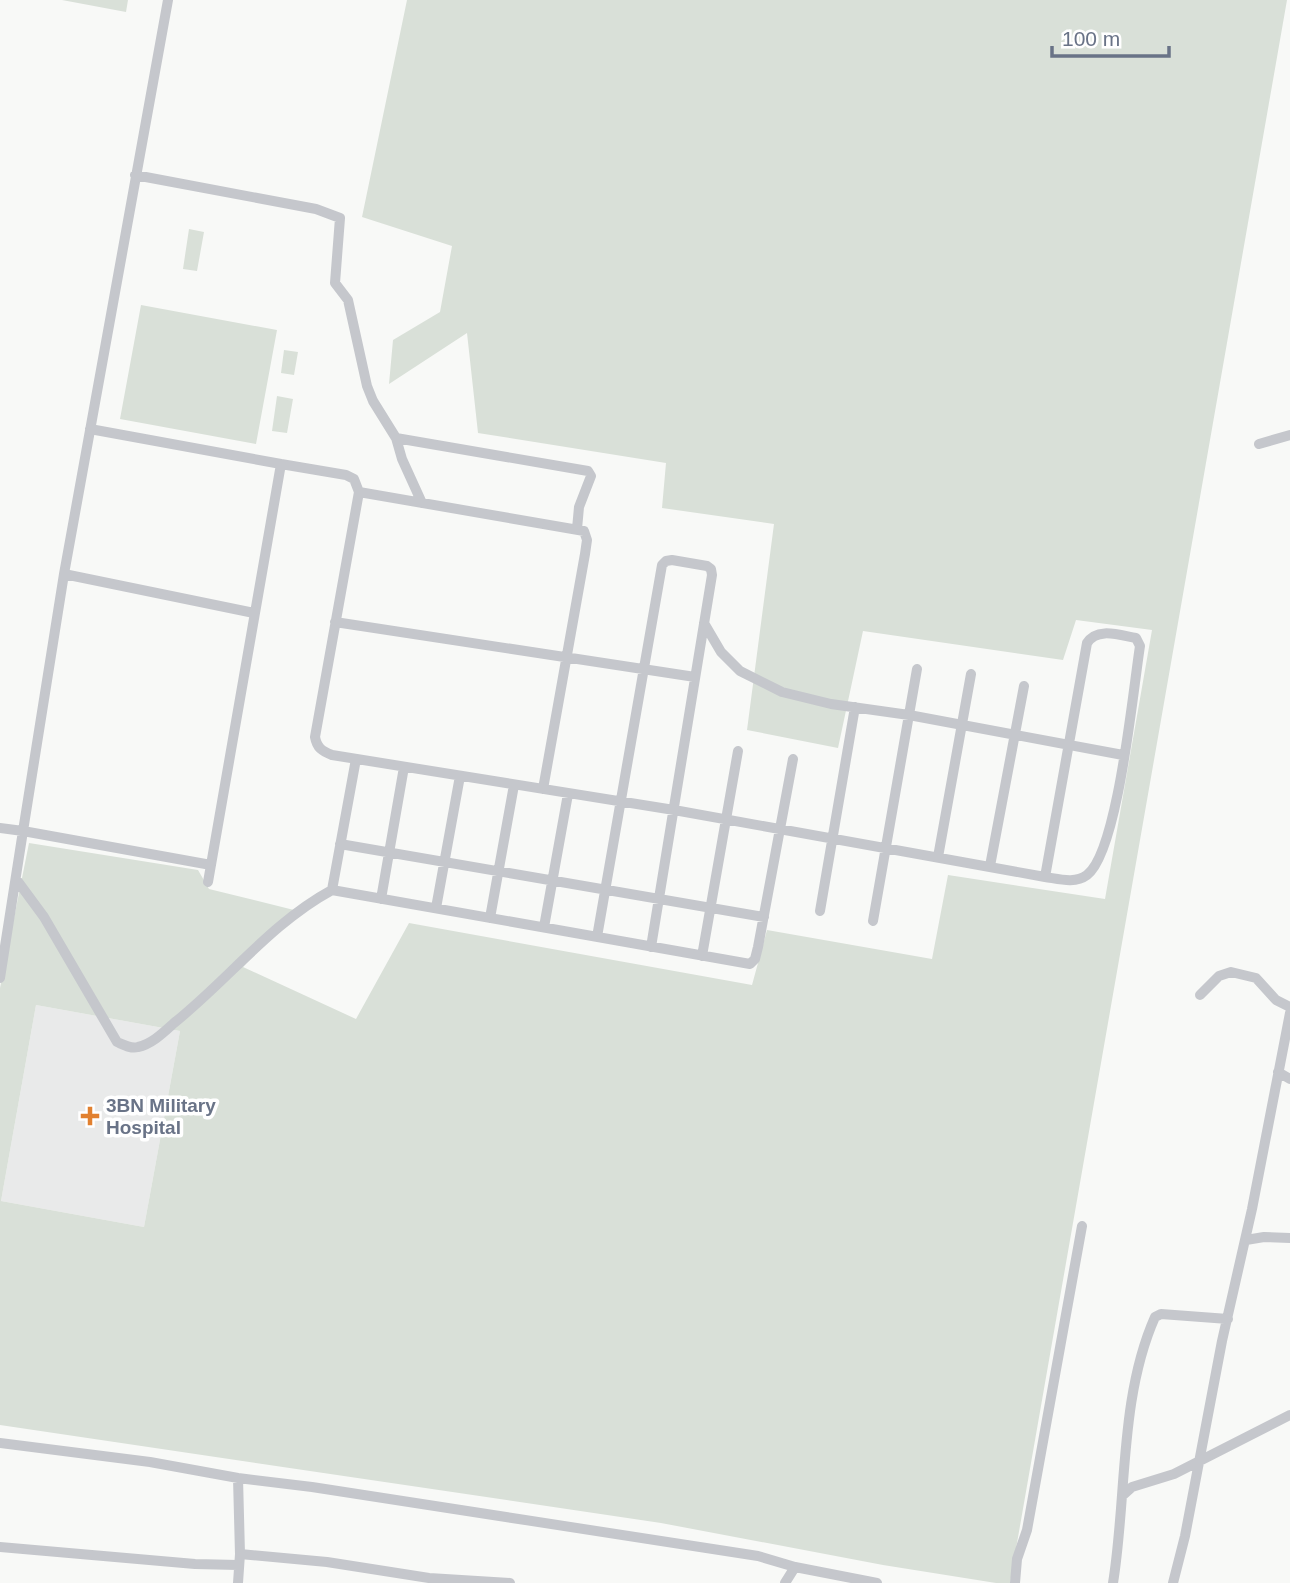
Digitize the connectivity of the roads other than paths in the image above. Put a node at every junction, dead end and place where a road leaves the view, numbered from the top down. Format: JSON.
{"nodes":[{"id":1,"x":168,"y":0,"type":"edge"},
{"id":2,"x":135,"y":175,"type":"junction"},
{"id":3,"x":90,"y":429,"type":"junction"},
{"id":4,"x":1290,"y":435,"type":"edge"},
{"id":5,"x":396,"y":438,"type":"junction"},
{"id":6,"x":1259,"y":444,"type":"dead end"},
{"id":7,"x":281,"y":464,"type":"junction"},
{"id":8,"x":359,"y":492,"type":"junction"},
{"id":9,"x":422,"y":503,"type":"junction"},
{"id":10,"x":577,"y":529,"type":"junction"},
{"id":11,"x":64,"y":574,"type":"junction"},
{"id":12,"x":254,"y":613,"type":"junction"},
{"id":13,"x":335,"y":622,"type":"junction"},
{"id":14,"x":704,"y":623,"type":"junction"},
{"id":15,"x":566,"y":657,"type":"junction"},
{"id":16,"x":644,"y":668,"type":"junction"},
{"id":17,"x":917,"y":668,"type":"dead end"},
{"id":18,"x":971,"y":674,"type":"dead end"},
{"id":19,"x":695,"y":677,"type":"junction"},
{"id":20,"x":1024,"y":686,"type":"dead end"},
{"id":21,"x":855,"y":707,"type":"junction"},
{"id":22,"x":909,"y":715,"type":"junction"},
{"id":23,"x":962,"y":725,"type":"junction"},
{"id":24,"x":1015,"y":734,"type":"junction"},
{"id":25,"x":1069,"y":745,"type":"junction"},
{"id":26,"x":738,"y":751,"type":"dead end"},
{"id":27,"x":1124,"y":755,"type":"junction"},
{"id":28,"x":356,"y":759,"type":"junction"},
{"id":29,"x":793,"y":759,"type":"dead end"},
{"id":30,"x":404,"y":767,"type":"junction"},
{"id":31,"x":460,"y":776,"type":"junction"},
{"id":32,"x":514,"y":785,"type":"junction"},
{"id":33,"x":543,"y":789,"type":"junction"},
{"id":34,"x":568,"y":794,"type":"junction"},
{"id":35,"x":620,"y":802,"type":"junction"},
{"id":36,"x":674,"y":810,"type":"junction"},
{"id":37,"x":726,"y":819,"type":"junction"},
{"id":38,"x":0,"y":828,"type":"edge"},
{"id":39,"x":780,"y":829,"type":"junction"},
{"id":40,"x":23,"y":831,"type":"junction"},
{"id":41,"x":834,"y":838,"type":"junction"},
{"id":42,"x":340,"y":844,"type":"junction"},
{"id":43,"x":887,"y":848,"type":"junction"},
{"id":44,"x":389,"y":853,"type":"junction"},
{"id":45,"x":938,"y":857,"type":"junction"},
{"id":46,"x":444,"y":862,"type":"junction"},
{"id":47,"x":211,"y":865,"type":"junction"},
{"id":48,"x":990,"y":866,"type":"junction"},
{"id":49,"x":499,"y":871,"type":"junction"},
{"id":50,"x":1045,"y":877,"type":"junction"},
{"id":51,"x":16,"y":879,"type":"junction"},
{"id":52,"x":552,"y":880,"type":"junction"},
{"id":53,"x":208,"y":883,"type":"dead end"},
{"id":54,"x":332,"y":890,"type":"junction"},
{"id":55,"x":605,"y":890,"type":"junction"},
{"id":56,"x":382,"y":898,"type":"junction"},
{"id":57,"x":659,"y":899,"type":"junction"},
{"id":58,"x":436,"y":908,"type":"junction"},
{"id":59,"x":710,"y":908,"type":"junction"},
{"id":60,"x":820,"y":911,"type":"dead end"},
{"id":61,"x":764,"y":917,"type":"junction"},
{"id":62,"x":491,"y":918,"type":"junction"},
{"id":63,"x":873,"y":921,"type":"dead end"},
{"id":64,"x":544,"y":927,"type":"junction"},
{"id":65,"x":597,"y":937,"type":"junction"},
{"id":66,"x":651,"y":947,"type":"junction"},
{"id":67,"x":702,"y":956,"type":"junction"},
{"id":68,"x":0,"y":978,"type":"edge"},
{"id":69,"x":1200,"y":995,"type":"dead end"},
{"id":70,"x":1290,"y":1007,"type":"edge"},
{"id":71,"x":1290,"y":1013,"type":"edge"},
{"id":72,"x":1278,"y":1072,"type":"junction"},
{"id":73,"x":1290,"y":1079,"type":"edge"},
{"id":74,"x":1082,"y":1226,"type":"dead end"},
{"id":75,"x":1290,"y":1238,"type":"edge"},
{"id":76,"x":1246,"y":1240,"type":"junction"},
{"id":77,"x":1228,"y":1319,"type":"junction"},
{"id":78,"x":1290,"y":1415,"type":"edge"},
{"id":79,"x":0,"y":1443,"type":"edge"},
{"id":80,"x":1199,"y":1462,"type":"junction"},
{"id":81,"x":238,"y":1478,"type":"junction"},
{"id":82,"x":1122,"y":1497,"type":"junction"},
{"id":83,"x":0,"y":1547,"type":"edge"},
{"id":84,"x":240,"y":1554,"type":"junction"},
{"id":85,"x":238,"y":1566,"type":"junction"},
{"id":86,"x":794,"y":1567,"type":"junction"},
{"id":87,"x":238,"y":1583,"type":"edge"},
{"id":88,"x":510,"y":1583,"type":"edge"},
{"id":89,"x":785,"y":1583,"type":"edge"},
{"id":90,"x":877,"y":1583,"type":"edge"},
{"id":91,"x":1015,"y":1583,"type":"edge"},
{"id":92,"x":1113,"y":1583,"type":"edge"},
{"id":93,"x":1173,"y":1583,"type":"edge"}],
"edges":[{"from":1,"to":2,"type":"street"},
{"from":2,"to":3,"type":"street"},
{"from":2,"to":5,"type":"street"},
{"from":3,"to":7,"type":"street"},
{"from":3,"to":11,"type":"street"},
{"from":4,"to":6,"type":"street"},
{"from":5,"to":9,"type":"street"},
{"from":5,"to":10,"type":"street"},
{"from":7,"to":8,"type":"street"},
{"from":7,"to":12,"type":"street"},
{"from":8,"to":9,"type":"street"},
{"from":8,"to":13,"type":"street"},
{"from":9,"to":10,"type":"street"},
{"from":10,"to":15,"type":"street"},
{"from":11,"to":12,"type":"street"},
{"from":11,"to":40,"type":"street"},
{"from":12,"to":47,"type":"street"},
{"from":13,"to":15,"type":"street"},
{"from":13,"to":28,"type":"street"},
{"from":14,"to":16,"type":"street"},
{"from":14,"to":19,"type":"street"},
{"from":14,"to":21,"type":"street"},
{"from":15,"to":16,"type":"street"},
{"from":15,"to":33,"type":"street"},
{"from":16,"to":19,"type":"street"},
{"from":16,"to":35,"type":"street"},
{"from":17,"to":22,"type":"street"},
{"from":18,"to":23,"type":"street"},
{"from":19,"to":36,"type":"street"},
{"from":20,"to":24,"type":"street"},
{"from":21,"to":22,"type":"street"},
{"from":21,"to":41,"type":"street"},
{"from":22,"to":23,"type":"street"},
{"from":22,"to":43,"type":"street"},
{"from":23,"to":24,"type":"street"},
{"from":23,"to":45,"type":"street"},
{"from":24,"to":25,"type":"street"},
{"from":24,"to":48,"type":"street"},
{"from":25,"to":27,"type":"street"},
{"from":25,"to":27,"type":"street"},
{"from":25,"to":50,"type":"street"},
{"from":26,"to":37,"type":"street"},
{"from":27,"to":50,"type":"street"},
{"from":28,"to":30,"type":"street"},
{"from":28,"to":42,"type":"street"},
{"from":29,"to":39,"type":"street"},
{"from":30,"to":31,"type":"street"},
{"from":30,"to":44,"type":"street"},
{"from":31,"to":32,"type":"street"},
{"from":31,"to":46,"type":"street"},
{"from":32,"to":33,"type":"street"},
{"from":32,"to":49,"type":"street"},
{"from":33,"to":34,"type":"street"},
{"from":34,"to":35,"type":"street"},
{"from":34,"to":52,"type":"street"},
{"from":35,"to":36,"type":"street"},
{"from":35,"to":55,"type":"street"},
{"from":36,"to":37,"type":"street"},
{"from":36,"to":57,"type":"street"},
{"from":37,"to":39,"type":"street"},
{"from":37,"to":59,"type":"street"},
{"from":38,"to":40,"type":"street"},
{"from":39,"to":41,"type":"street"},
{"from":39,"to":61,"type":"street"},
{"from":40,"to":47,"type":"street"},
{"from":40,"to":51,"type":"street"},
{"from":41,"to":43,"type":"street"},
{"from":41,"to":60,"type":"street"},
{"from":42,"to":44,"type":"street"},
{"from":42,"to":54,"type":"street"},
{"from":43,"to":45,"type":"street"},
{"from":43,"to":63,"type":"street"},
{"from":44,"to":46,"type":"street"},
{"from":44,"to":56,"type":"street"},
{"from":45,"to":48,"type":"street"},
{"from":46,"to":49,"type":"street"},
{"from":46,"to":58,"type":"street"},
{"from":47,"to":53,"type":"street"},
{"from":48,"to":50,"type":"street"},
{"from":49,"to":52,"type":"street"},
{"from":49,"to":62,"type":"street"},
{"from":51,"to":54,"type":"street"},
{"from":51,"to":68,"type":"street"},
{"from":52,"to":55,"type":"street"},
{"from":52,"to":64,"type":"street"},
{"from":54,"to":56,"type":"street"},
{"from":55,"to":57,"type":"street"},
{"from":55,"to":65,"type":"street"},
{"from":56,"to":58,"type":"street"},
{"from":57,"to":59,"type":"street"},
{"from":57,"to":66,"type":"street"},
{"from":58,"to":62,"type":"street"},
{"from":59,"to":61,"type":"street"},
{"from":59,"to":67,"type":"street"},
{"from":61,"to":67,"type":"street"},
{"from":62,"to":64,"type":"street"},
{"from":64,"to":65,"type":"street"},
{"from":65,"to":66,"type":"street"},
{"from":66,"to":67,"type":"street"},
{"from":69,"to":70,"type":"street"},
{"from":71,"to":72,"type":"street"},
{"from":72,"to":73,"type":"street"},
{"from":72,"to":76,"type":"street"},
{"from":74,"to":91,"type":"street"},
{"from":75,"to":76,"type":"street"},
{"from":76,"to":77,"type":"street"},
{"from":77,"to":80,"type":"street"},
{"from":77,"to":82,"type":"street"},
{"from":78,"to":80,"type":"street"},
{"from":79,"to":81,"type":"street"},
{"from":80,"to":82,"type":"street"},
{"from":80,"to":93,"type":"street"},
{"from":81,"to":84,"type":"street"},
{"from":81,"to":86,"type":"street"},
{"from":82,"to":92,"type":"street"},
{"from":83,"to":85,"type":"street"},
{"from":84,"to":85,"type":"street"},
{"from":84,"to":88,"type":"street"},
{"from":85,"to":87,"type":"street"},
{"from":86,"to":89,"type":"street"},
{"from":86,"to":90,"type":"street"}]}
